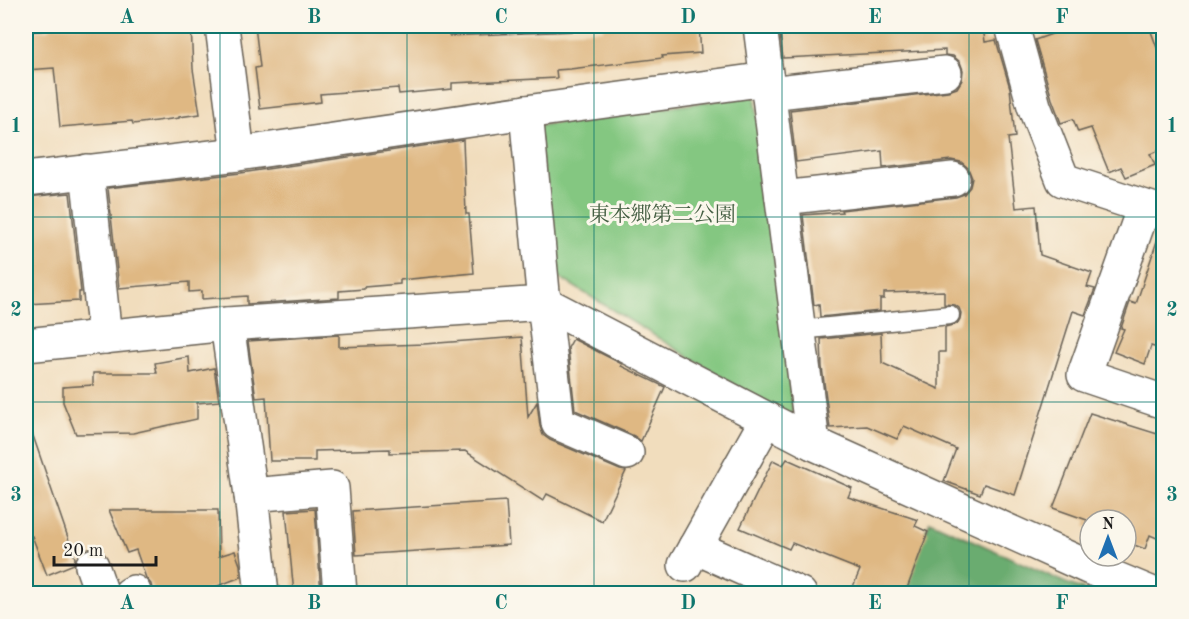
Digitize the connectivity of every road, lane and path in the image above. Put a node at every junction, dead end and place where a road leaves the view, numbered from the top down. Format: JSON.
{"nodes":[{"id":1,"x":222,"y":26,"type":"edge"},
{"id":2,"x":760,"y":26,"type":"edge"},
{"id":3,"x":1012,"y":26,"type":"edge"},
{"id":4,"x":945,"y":73,"type":"dead end"},
{"id":5,"x":768,"y":86,"type":"junction"},
{"id":6,"x":526,"y":112,"type":"junction"},
{"id":7,"x":238,"y":154,"type":"junction"},
{"id":8,"x":87,"y":171,"type":"junction"},
{"id":9,"x":26,"y":179,"type":"edge"},
{"id":10,"x":953,"y":179,"type":"dead end"},
{"id":11,"x":783,"y":198,"type":"junction"},
{"id":12,"x":1154,"y":210,"type":"edge"},
{"id":13,"x":544,"y":303,"type":"junction"},
{"id":14,"x":950,"y":315,"type":"dead end"},
{"id":15,"x":227,"y":324,"type":"junction"},
{"id":16,"x":799,"y":330,"type":"junction"},
{"id":17,"x":105,"y":337,"type":"junction"},
{"id":18,"x":26,"y":345,"type":"edge"},
{"id":19,"x":1164,"y":402,"type":"edge"},
{"id":20,"x":767,"y":419,"type":"junction"},
{"id":21,"x":813,"y":443,"type":"junction"},
{"id":22,"x":627,"y":453,"type":"dead end"},
{"id":23,"x":251,"y":495,"type":"junction"},
{"id":24,"x":262,"y":594,"type":"edge"},
{"id":25,"x":340,"y":594,"type":"edge"},
{"id":26,"x":800,"y":594,"type":"edge"},
{"id":27,"x":1153,"y":594,"type":"edge"}],
"edges":[{"from":1,"to":7,"type":"street"},
{"from":2,"to":5,"type":"street"},
{"from":3,"to":12,"type":"street"},
{"from":4,"to":5,"type":"street"},
{"from":5,"to":6,"type":"street"},
{"from":5,"to":11,"type":"street"},
{"from":6,"to":7,"type":"street"},
{"from":6,"to":13,"type":"street"},
{"from":7,"to":8,"type":"street"},
{"from":8,"to":9,"type":"street"},
{"from":8,"to":17,"type":"street"},
{"from":10,"to":11,"type":"street"},
{"from":11,"to":16,"type":"street"},
{"from":12,"to":19,"type":"street"},
{"from":13,"to":15,"type":"street"},
{"from":13,"to":20,"type":"street"},
{"from":13,"to":22,"type":"street"},
{"from":14,"to":16,"type":"lane"},
{"from":15,"to":17,"type":"street"},
{"from":15,"to":23,"type":"street"},
{"from":16,"to":21,"type":"street"},
{"from":17,"to":18,"type":"street"},
{"from":20,"to":21,"type":"street"},
{"from":20,"to":26,"type":"street"},
{"from":21,"to":27,"type":"street"},
{"from":23,"to":24,"type":"street"},
{"from":23,"to":25,"type":"street"}]}
